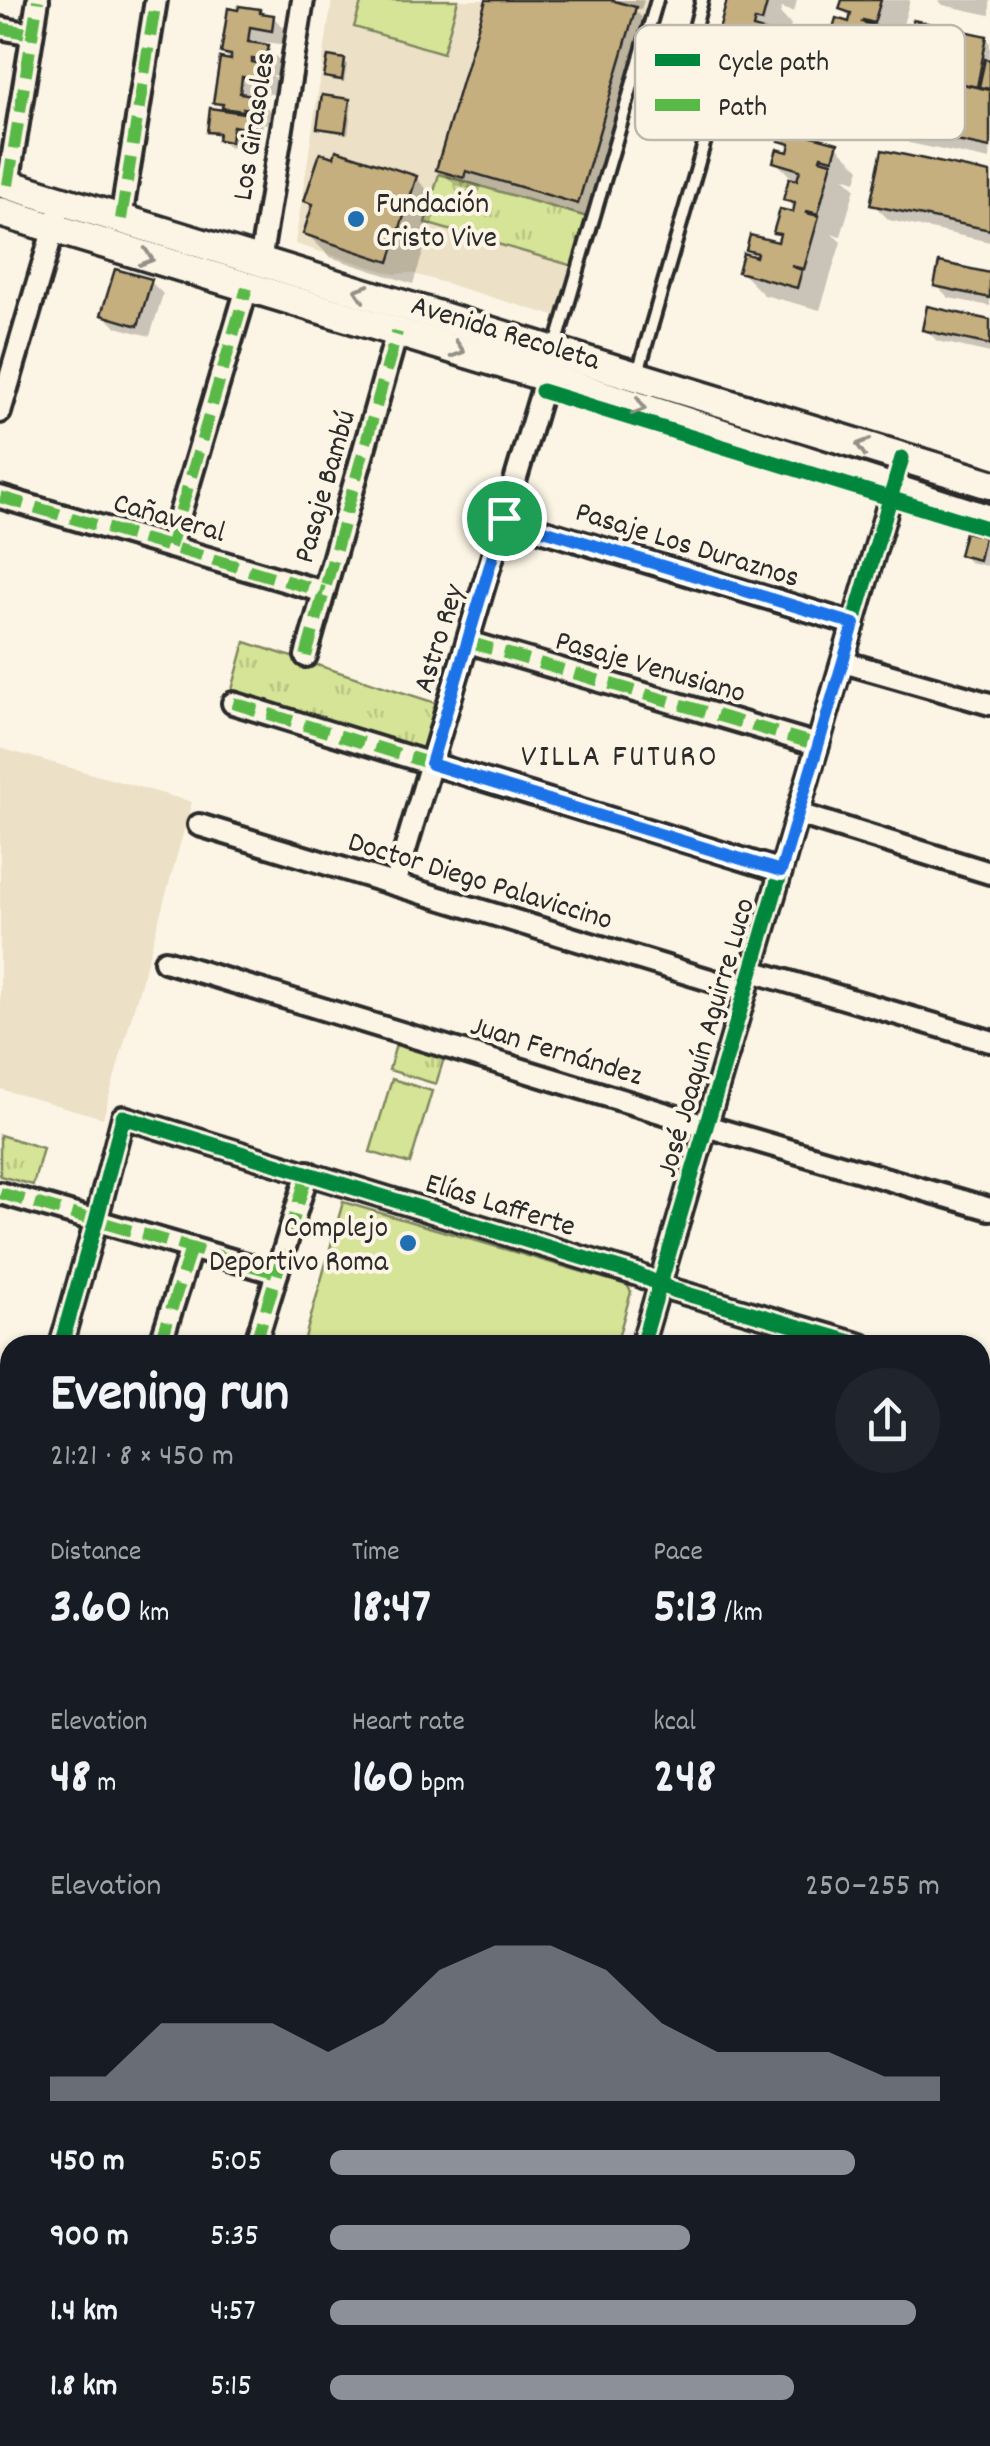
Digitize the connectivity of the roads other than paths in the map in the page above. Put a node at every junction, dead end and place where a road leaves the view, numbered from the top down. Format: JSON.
{"nodes":[{"id":1,"x":38,"y":0,"type":"edge"},
{"id":2,"x":156,"y":0,"type":"edge"},
{"id":3,"x":303,"y":0,"type":"edge"},
{"id":4,"x":657,"y":0,"type":"edge"},
{"id":5,"x":702,"y":0,"type":"edge"},
{"id":6,"x":650,"y":25,"type":"edge"},
{"id":7,"x":696,"y":25,"type":"edge"},
{"id":8,"x":0,"y":28,"type":"edge"},
{"id":9,"x":32,"y":34,"type":"junction"},
{"id":10,"x":635,"y":75,"type":"edge"},
{"id":11,"x":704,"y":140,"type":"edge"},
{"id":12,"x":4,"y":184,"type":"edge"},
{"id":13,"x":62,"y":201,"type":"junction"},
{"id":14,"x":0,"y":212,"type":"edge"},
{"id":15,"x":121,"y":219,"type":"junction"},
{"id":16,"x":53,"y":230,"type":"junction"},
{"id":17,"x":230,"y":252,"type":"junction"},
{"id":18,"x":260,"y":262,"type":"junction"},
{"id":19,"x":235,"y":284,"type":"junction"},
{"id":20,"x":397,"y":332,"type":"junction"},
{"id":21,"x":550,"y":364,"type":"junction"},
{"id":22,"x":637,"y":377,"type":"junction"},
{"id":23,"x":0,"y":412,"type":"edge"},
{"id":24,"x":902,"y":458,"type":"junction"},
{"id":25,"x":990,"y":484,"type":"edge"},
{"id":26,"x":894,"y":489,"type":"junction"},
{"id":27,"x":0,"y":497,"type":"edge"},
{"id":28,"x":504,"y":518,"type":"junction"},
{"id":29,"x":990,"y":520,"type":"edge"},
{"id":30,"x":170,"y":547,"type":"junction"},
{"id":31,"x":324,"y":592,"type":"junction"},
{"id":32,"x":854,"y":624,"type":"junction"},
{"id":33,"x":468,"y":642,"type":"junction"},
{"id":34,"x":306,"y":656,"type":"dead end"},
{"id":35,"x":843,"y":662,"type":"junction"},
{"id":36,"x":233,"y":703,"type":"dead end"},
{"id":37,"x":990,"y":704,"type":"edge"},
{"id":38,"x":818,"y":746,"type":"junction"},
{"id":39,"x":431,"y":764,"type":"junction"},
{"id":40,"x":798,"y":814,"type":"junction"},
{"id":41,"x":199,"y":825,"type":"dead end"},
{"id":42,"x":781,"y":871,"type":"junction"},
{"id":43,"x":990,"y":873,"type":"edge"},
{"id":44,"x":396,"y":884,"type":"junction"},
{"id":45,"x":165,"y":961,"type":"dead end"},
{"id":46,"x":749,"y":980,"type":"junction"},
{"id":47,"x":990,"y":1041,"type":"edge"},
{"id":48,"x":706,"y":1126,"type":"junction"},
{"id":49,"x":308,"y":1172,"type":"junction"},
{"id":50,"x":2,"y":1200,"type":"edge"},
{"id":51,"x":990,"y":1209,"type":"edge"},
{"id":52,"x":96,"y":1221,"type":"junction"},
{"id":53,"x":190,"y":1248,"type":"junction"},
{"id":54,"x":277,"y":1273,"type":"junction"},
{"id":55,"x":660,"y":1284,"type":"junction"},
{"id":56,"x":64,"y":1335,"type":"edge"},
{"id":57,"x":163,"y":1335,"type":"edge"},
{"id":58,"x":259,"y":1335,"type":"edge"},
{"id":59,"x":645,"y":1335,"type":"edge"},
{"id":60,"x":805,"y":1335,"type":"edge"}],
"edges":[{"from":1,"to":9,"type":"street"},
{"from":2,"to":15,"type":"street"},
{"from":3,"to":18,"type":"street","name":"Los Girasoles"},
{"from":4,"to":6,"type":"lane"},
{"from":5,"to":7,"type":"lane"},
{"from":8,"to":9,"type":"street"},
{"from":9,"to":12,"type":"street"},
{"from":10,"to":21,"type":"lane"},
{"from":11,"to":22,"type":"lane"},
{"from":12,"to":13,"type":"main road","name":"Avenida Recoleta"},
{"from":13,"to":15,"type":"main road","name":"Avenida Recoleta"},
{"from":13,"to":16,"type":"street"},
{"from":14,"to":16,"type":"main road","name":"Avenida Recoleta"},
{"from":15,"to":17,"type":"main road","name":"Avenida Recoleta"},
{"from":16,"to":19,"type":"main road","name":"Avenida Recoleta","one_way":true},
{"from":16,"to":23,"type":"street"},
{"from":17,"to":18,"type":"main road","name":"Avenida Recoleta"},
{"from":17,"to":19,"type":"main road"},
{"from":21,"to":18,"type":"main road","name":"Avenida Recoleta","one_way":true},
{"from":19,"to":20,"type":"main road","name":"Avenida Recoleta"},
{"from":19,"to":30,"type":"street"},
{"from":20,"to":21,"type":"main road","name":"Avenida Recoleta","one_way":true},
{"from":20,"to":31,"type":"street","name":"Pasaje Bambú"},
{"from":21,"to":22,"type":"main road","name":"Avenida Recoleta"},
{"from":21,"to":26,"type":"main road","name":"Avenida Recoleta","one_way":true},
{"from":21,"to":28,"type":"street","name":"Astro Rey"},
{"from":24,"to":22,"type":"main road","name":"Avenida Recoleta","one_way":true},
{"from":24,"to":25,"type":"main road","name":"Avenida Recoleta"},
{"from":24,"to":26,"type":"street","name":"José Joaquín Aguirre Luco"},
{"from":26,"to":29,"type":"main road","name":"Avenida Recoleta"},
{"from":26,"to":32,"type":"street","name":"José Joaquín Aguirre Luco"},
{"from":27,"to":30,"type":"street","name":"Cañaveral"},
{"from":28,"to":32,"type":"street","name":"Pasaje Los Duraznos"},
{"from":28,"to":33,"type":"street","name":"Astro Rey"},
{"from":30,"to":31,"type":"street","name":"Cañaveral"},
{"from":31,"to":34,"type":"street","name":"Pasaje Bambú"},
{"from":32,"to":35,"type":"street","name":"José Joaquín Aguirre Luco"},
{"from":33,"to":38,"type":"street","name":"Pasaje Venusiano"},
{"from":33,"to":39,"type":"street","name":"Astro Rey"},
{"from":35,"to":37,"type":"street"},
{"from":35,"to":38,"type":"street","name":"José Joaquín Aguirre Luco"},
{"from":36,"to":39,"type":"street"},
{"from":38,"to":40,"type":"street","name":"José Joaquín Aguirre Luco"},
{"from":39,"to":42,"type":"street"},
{"from":39,"to":44,"type":"street","name":"Astro Rey"},
{"from":40,"to":42,"type":"street","name":"José Joaquín Aguirre Luco"},
{"from":40,"to":43,"type":"street"},
{"from":41,"to":44,"type":"street","name":"Doctor Diego Palaviccino"},
{"from":42,"to":46,"type":"street","name":"José Joaquín Aguirre Luco"},
{"from":44,"to":46,"type":"street","name":"Doctor Diego Palaviccino"},
{"from":45,"to":48,"type":"street","name":"Juan Fernández"},
{"from":46,"to":47,"type":"street","name":"Doctor Diego Palaviccino"},
{"from":46,"to":48,"type":"street","name":"José Joaquín Aguirre Luco"},
{"from":48,"to":51,"type":"street","name":"Juan Fernández"},
{"from":48,"to":55,"type":"street","name":"José Joaquín Aguirre Luco"},
{"from":49,"to":52,"type":"street","name":"Elías Lafferte"},
{"from":49,"to":54,"type":"street"},
{"from":49,"to":55,"type":"street","name":"Elías Lafferte"},
{"from":50,"to":52,"type":"street"},
{"from":52,"to":53,"type":"street"},
{"from":52,"to":56,"type":"street"},
{"from":53,"to":54,"type":"street"},
{"from":53,"to":57,"type":"street"},
{"from":54,"to":58,"type":"street"},
{"from":55,"to":59,"type":"street","name":"José Joaquín Aguirre Luco"},
{"from":55,"to":60,"type":"street","name":"Elías Lafferte"}]}
